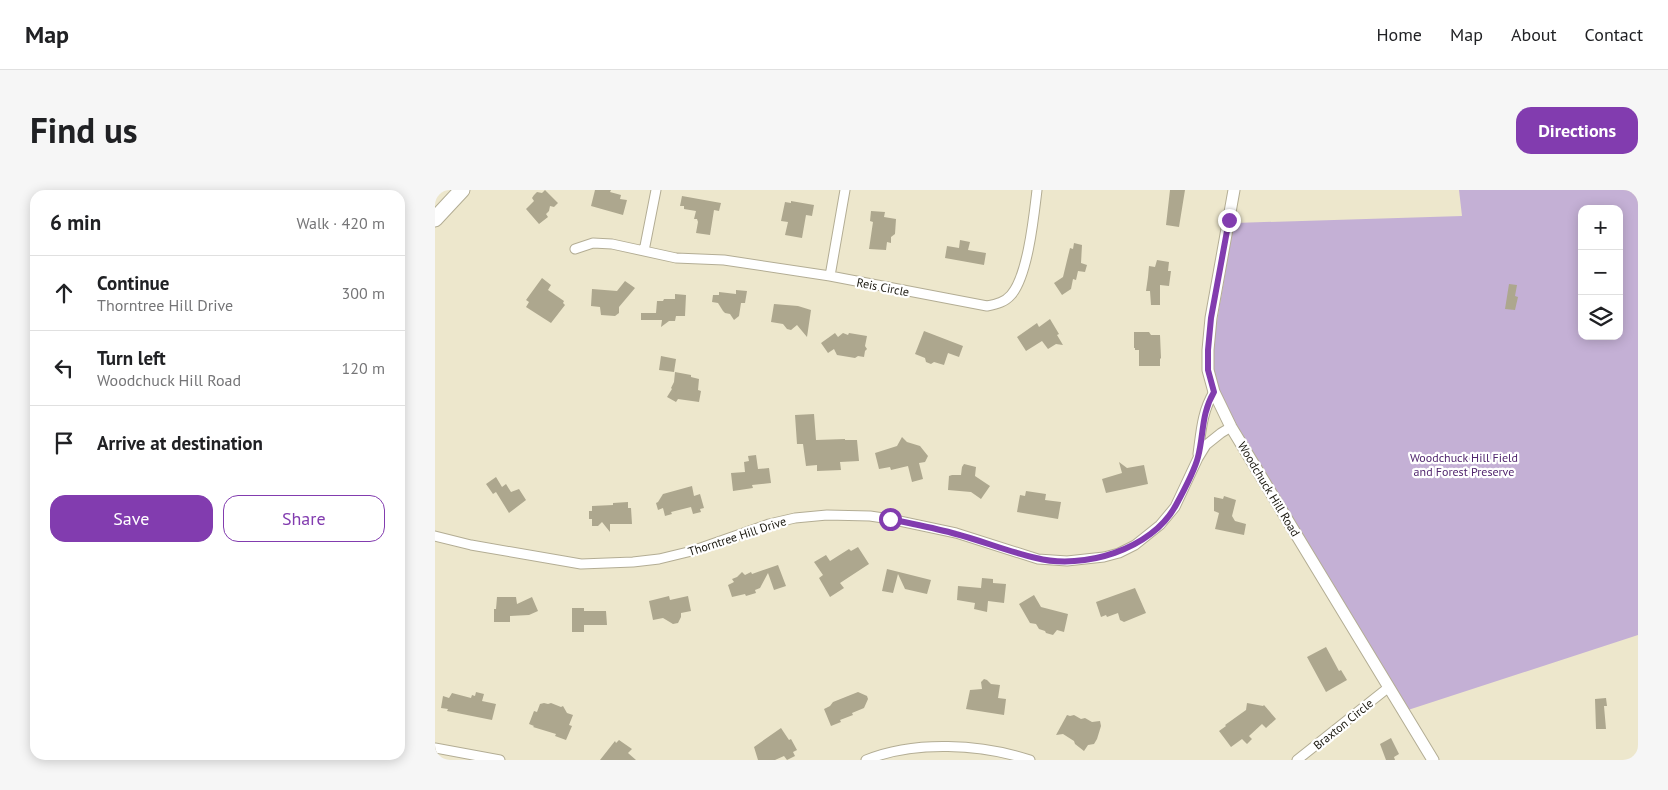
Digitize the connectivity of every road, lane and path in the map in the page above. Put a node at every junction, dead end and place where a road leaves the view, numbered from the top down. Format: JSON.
{"nodes":[{"id":1,"x":462,"y":190,"type":"edge"},
{"id":2,"x":656,"y":190,"type":"edge"},
{"id":3,"x":845,"y":190,"type":"edge"},
{"id":4,"x":1037,"y":190,"type":"edge"},
{"id":5,"x":1235,"y":190,"type":"edge"},
{"id":6,"x":435,"y":219,"type":"edge"},
{"id":7,"x":575,"y":249,"type":"dead end"},
{"id":8,"x":644,"y":250,"type":"junction"},
{"id":9,"x":830,"y":276,"type":"junction"},
{"id":10,"x":1214,"y":392,"type":"junction"},
{"id":11,"x":1231,"y":427,"type":"junction"},
{"id":12,"x":1198,"y":458,"type":"junction"},
{"id":13,"x":435,"y":536,"type":"edge"},
{"id":14,"x":1389,"y":687,"type":"junction"},
{"id":15,"x":435,"y":748,"type":"edge"},
{"id":16,"x":500,"y":760,"type":"edge"},
{"id":17,"x":866,"y":760,"type":"edge"},
{"id":18,"x":1031,"y":760,"type":"edge"},
{"id":19,"x":1297,"y":760,"type":"edge"},
{"id":20,"x":1433,"y":760,"type":"edge"}],
"edges":[{"from":1,"to":6,"type":"highway"},
{"from":2,"to":8,"type":"street"},
{"from":3,"to":9,"type":"street"},
{"from":4,"to":9,"type":"street","name":"Reis Circle"},
{"from":5,"to":10,"type":"street","name":"Woodchuck Hill Road"},
{"from":7,"to":8,"type":"street","name":"Reis Circle"},
{"from":8,"to":9,"type":"street","name":"Reis Circle"},
{"from":10,"to":11,"type":"street","name":"Woodchuck Hill Road"},
{"from":10,"to":12,"type":"street","name":"Thorntree Hill Drive"},
{"from":11,"to":12,"type":"street","name":"Thorntree Hill Drive"},
{"from":11,"to":14,"type":"street","name":"Woodchuck Hill Road"},
{"from":12,"to":13,"type":"street","name":"Thorntree Hill Drive"},
{"from":14,"to":19,"type":"street","name":"Braxton Circle"},
{"from":14,"to":20,"type":"street","name":"Woodchuck Hill Road"},
{"from":15,"to":16,"type":"street"},
{"from":17,"to":18,"type":"street"}]}
